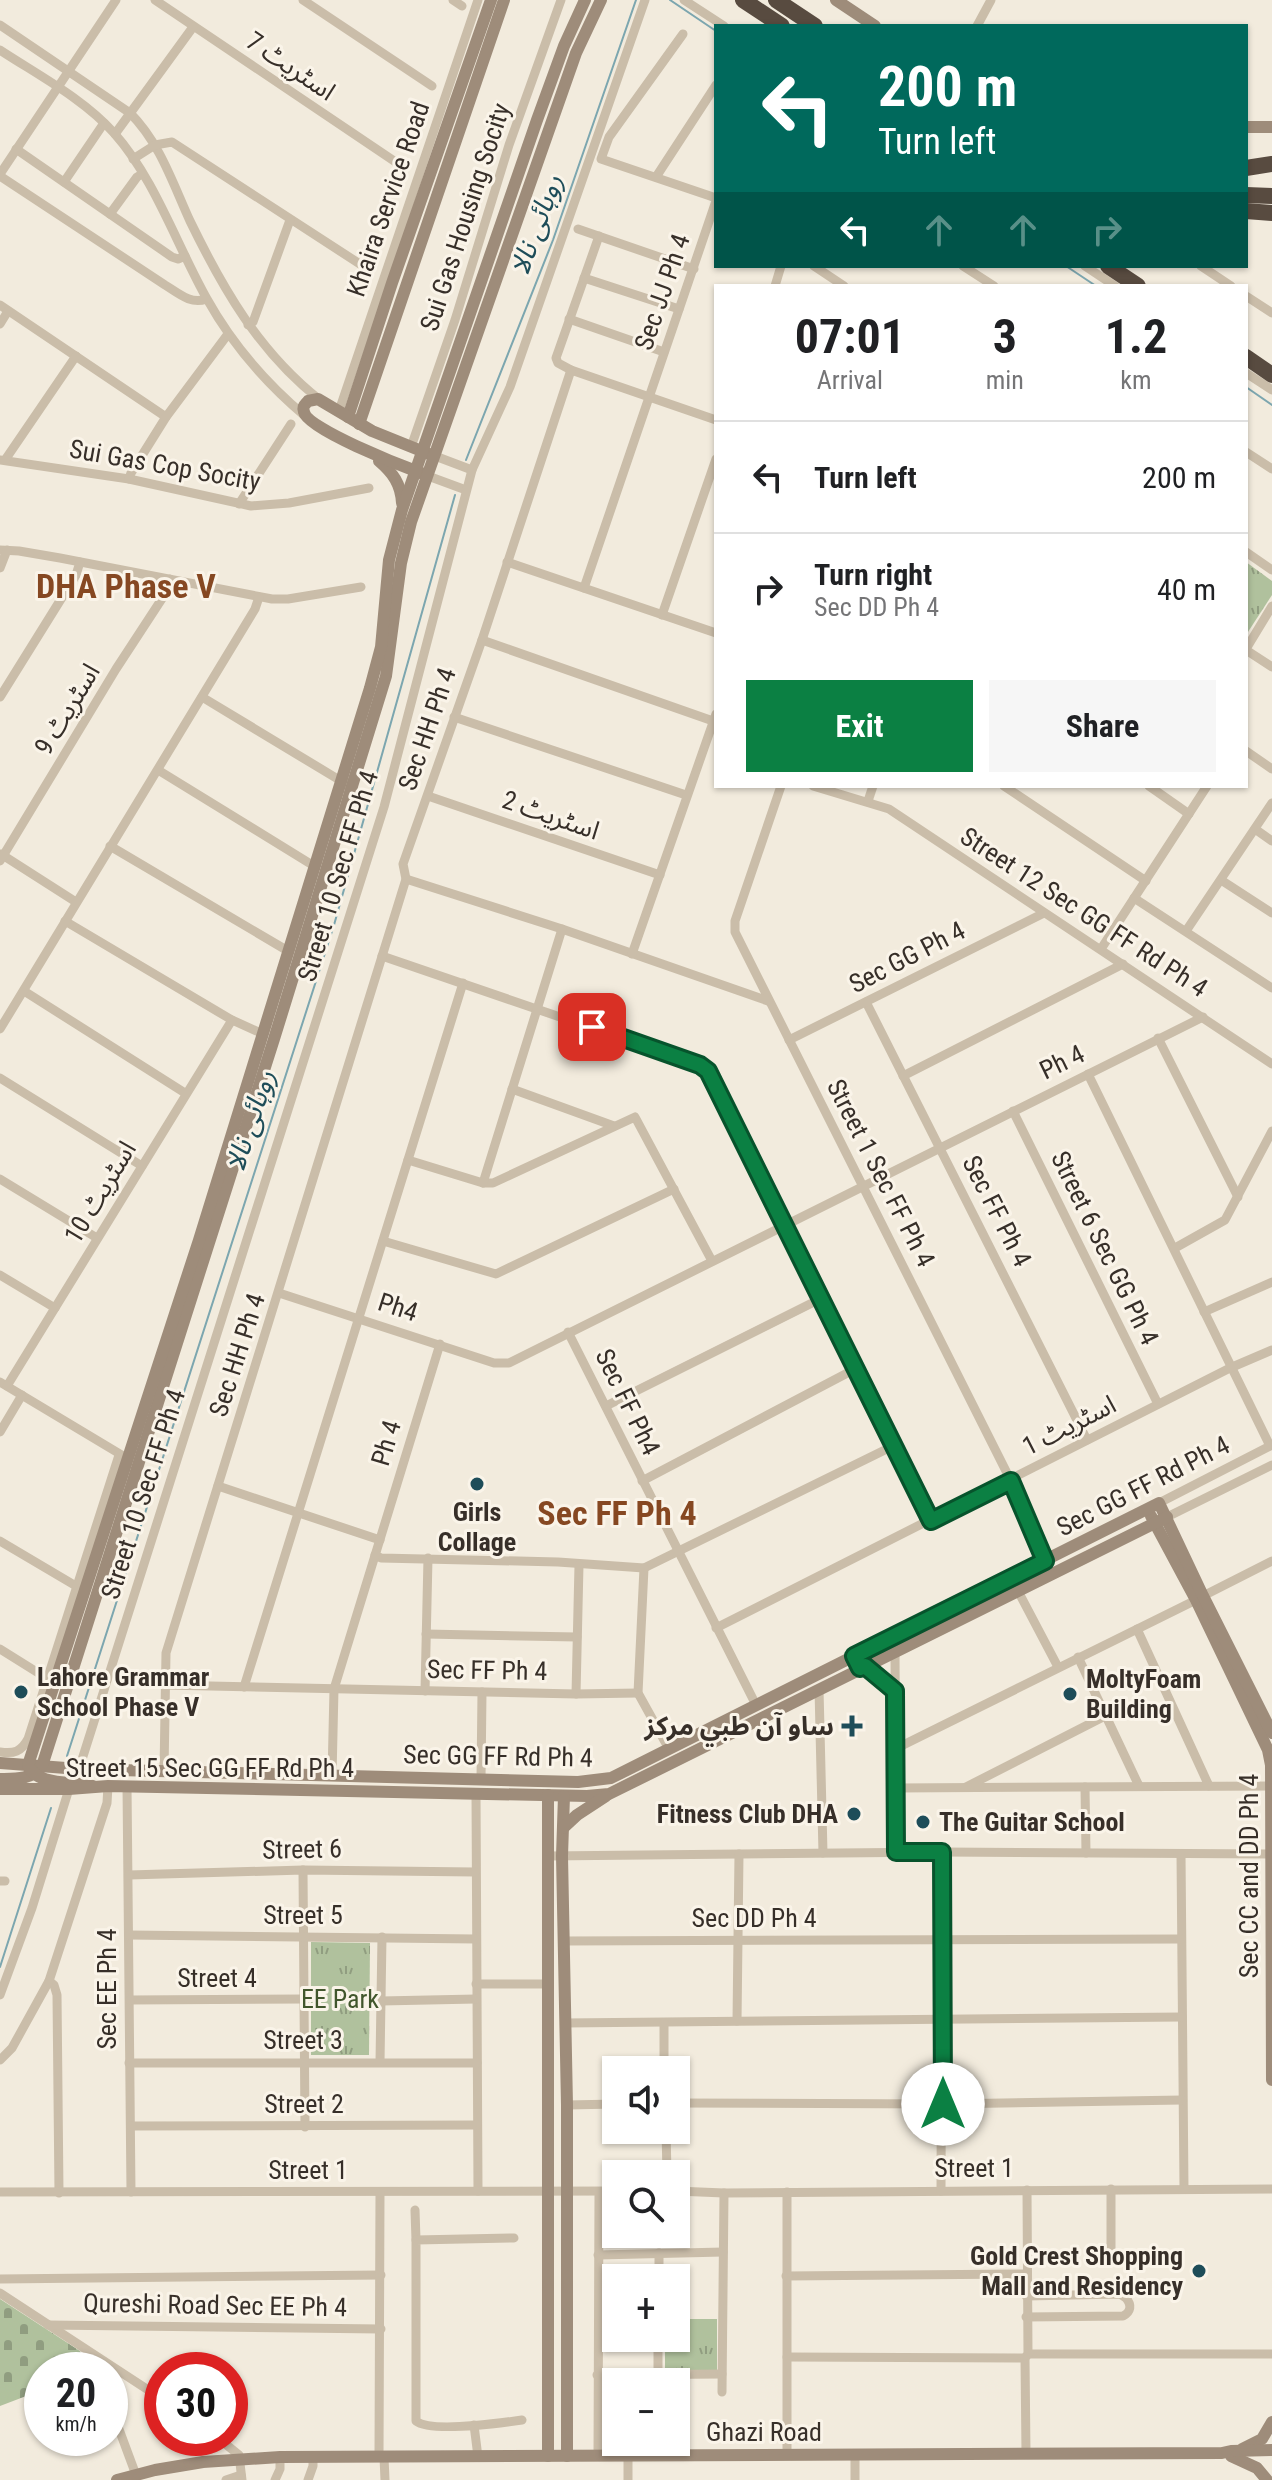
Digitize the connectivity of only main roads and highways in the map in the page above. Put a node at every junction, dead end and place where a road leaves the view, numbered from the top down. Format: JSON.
{"nodes":[{"id":1,"x":491,"y":0,"type":"edge"},
{"id":2,"x":504,"y":0,"type":"edge"},
{"id":3,"x":585,"y":0,"type":"edge"},
{"id":4,"x":601,"y":0,"type":"edge"},
{"id":5,"x":734,"y":0,"type":"edge"},
{"id":6,"x":776,"y":0,"type":"edge"},
{"id":7,"x":836,"y":0,"type":"edge"},
{"id":8,"x":749,"y":4,"type":"edge"},
{"id":9,"x":769,"y":24,"type":"edge"},
{"id":10,"x":779,"y":24,"type":"edge"},
{"id":11,"x":812,"y":24,"type":"edge"},
{"id":12,"x":872,"y":24,"type":"edge"},
{"id":13,"x":1248,"y":127,"type":"edge"},
{"id":14,"x":1272,"y":127,"type":"edge"},
{"id":15,"x":1272,"y":164,"type":"edge"},
{"id":16,"x":1248,"y":168,"type":"edge"},
{"id":17,"x":1248,"y":195,"type":"edge"},
{"id":18,"x":1272,"y":196,"type":"edge"},
{"id":19,"x":1248,"y":211,"type":"edge"},
{"id":20,"x":1272,"y":213,"type":"edge"},
{"id":21,"x":1111,"y":268,"type":"edge"},
{"id":22,"x":1135,"y":284,"type":"edge"},
{"id":23,"x":1248,"y":358,"type":"edge"},
{"id":24,"x":1272,"y":375,"type":"edge"},
{"id":25,"x":349,"y":417,"type":"junction"},
{"id":26,"x":423,"y":451,"type":"junction"},
{"id":27,"x":369,"y":452,"type":"junction"},
{"id":28,"x":415,"y":471,"type":"junction"},
{"id":29,"x":428,"y":476,"type":"junction"},
{"id":30,"x":402,"y":510,"type":"junction"},
{"id":31,"x":346,"y":784,"type":"junction"},
{"id":32,"x":1153,"y":1506,"type":"joint"},
{"id":33,"x":1161,"y":1520,"type":"junction"},
{"id":34,"x":1200,"y":1598,"type":"junction"},
{"id":35,"x":854,"y":1656,"type":"junction"},
{"id":36,"x":863,"y":1667,"type":"junction"},
{"id":37,"x":1272,"y":1733,"type":"edge"},
{"id":38,"x":0,"y":1763,"type":"edge"},
{"id":39,"x":34,"y":1769,"type":"junction"},
{"id":40,"x":0,"y":1779,"type":"edge"},
{"id":41,"x":93,"y":1786,"type":"junction"},
{"id":42,"x":1272,"y":1786,"type":"edge"},
{"id":43,"x":0,"y":1789,"type":"edge"},
{"id":44,"x":609,"y":1794,"type":"junction"},
{"id":45,"x":548,"y":1795,"type":"junction"},
{"id":46,"x":564,"y":1796,"type":"junction"},
{"id":47,"x":563,"y":1828,"type":"junction"},
{"id":48,"x":1271,"y":1854,"type":"edge"},
{"id":49,"x":1272,"y":2080,"type":"edge"},
{"id":50,"x":1272,"y":2422,"type":"edge"},
{"id":51,"x":1231,"y":2453,"type":"junction"},
{"id":52,"x":1272,"y":2453,"type":"edge"},
{"id":53,"x":548,"y":2456,"type":"junction"},
{"id":54,"x":567,"y":2456,"type":"junction"},
{"id":55,"x":157,"y":2475,"type":"edge"},
{"id":56,"x":117,"y":2480,"type":"edge"},
{"id":57,"x":1267,"y":2480,"type":"edge"}],
"edges":[{"from":1,"to":25,"type":"main road"},
{"from":2,"to":25,"type":"main road"},
{"from":3,"to":26,"type":"main road"},
{"from":4,"to":26,"type":"main road"},
{"from":5,"to":8,"type":"main road"},
{"from":6,"to":11,"type":"highway"},
{"from":7,"to":12,"type":"main road"},
{"from":8,"to":9,"type":"highway"},
{"from":8,"to":10,"type":"highway"},
{"from":13,"to":14,"type":"main road"},
{"from":15,"to":16,"type":"highway"},
{"from":17,"to":18,"type":"highway"},
{"from":19,"to":20,"type":"highway"},
{"from":21,"to":22,"type":"highway"},
{"from":23,"to":24,"type":"highway"},
{"from":25,"to":26,"type":"main road"},
{"from":25,"to":27,"type":"main road"},
{"from":26,"to":28,"type":"main road"},
{"from":26,"to":29,"type":"main road"},
{"from":27,"to":28,"type":"main road"},
{"from":27,"to":30,"type":"main road"},
{"from":28,"to":29,"type":"main road"},
{"from":28,"to":30,"type":"main road"},
{"from":29,"to":31,"type":"main road"},
{"from":30,"to":31,"type":"main road"},
{"from":31,"to":39,"type":"main road"},
{"from":31,"to":39,"type":"main road"},
{"from":32,"to":33,"type":"main road","name":"Sec CC and DD Ph 4"},
{"from":32,"to":35,"type":"main road","name":"Sec GG FF Rd Ph 4"},
{"from":33,"to":34,"type":"main road","name":"Sec CC and DD Ph 4"},
{"from":33,"to":36,"type":"main road","name":"Street 15 Sec GG FF Rd Ph 4"},
{"from":34,"to":37,"type":"main road","name":"Sec CC and DD Ph 4"},
{"from":34,"to":42,"type":"main road","name":"Sec CC and DD Ph 4"},
{"from":35,"to":36,"type":"main road"},
{"from":35,"to":39,"type":"main road","name":"Sec GG FF Rd Ph 4"},
{"from":36,"to":44,"type":"main road","name":"Street 15 Sec GG FF Rd Ph 4"},
{"from":38,"to":39,"type":"main road"},
{"from":39,"to":40,"type":"main road"},
{"from":39,"to":41,"type":"main road"},
{"from":41,"to":43,"type":"main road","name":"Street 15 Sec GG FF Rd Ph 4"},
{"from":41,"to":45,"type":"main road","name":"Street 15 Sec GG FF Rd Ph 4"},
{"from":42,"to":48,"type":"main road","name":"Sec CC and DD Ph 4"},
{"from":44,"to":46,"type":"main road","name":"Street 15 Sec GG FF Rd Ph 4"},
{"from":44,"to":47,"type":"main road"},
{"from":45,"to":46,"type":"main road","name":"Street 15 Sec GG FF Rd Ph 4"},
{"from":45,"to":53,"type":"main road"},
{"from":46,"to":47,"type":"main road"},
{"from":47,"to":54,"type":"main road"},
{"from":48,"to":49,"type":"main road","name":"Sec CC and DD Ph 4"},
{"from":50,"to":51,"type":"main road"},
{"from":51,"to":52,"type":"main road","name":"Ghazi Road"},
{"from":51,"to":54,"type":"main road","name":"Ghazi Road"},
{"from":51,"to":57,"type":"main road"},
{"from":53,"to":54,"type":"main road","name":"Ghazi Road"},
{"from":53,"to":55,"type":"main road","name":"Ghazi Road"},
{"from":55,"to":56,"type":"main road","name":"Ghazi Road"}]}
